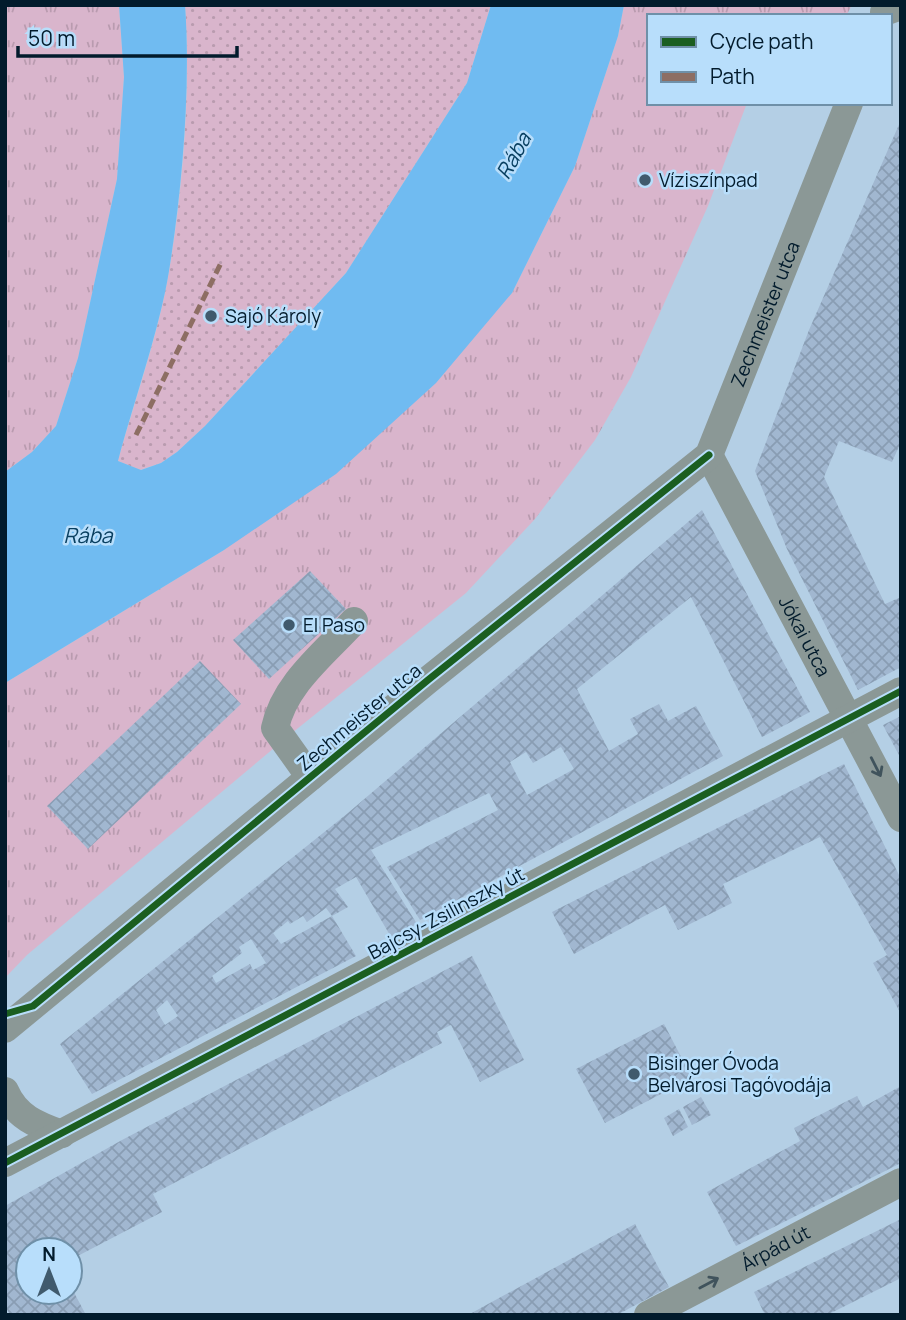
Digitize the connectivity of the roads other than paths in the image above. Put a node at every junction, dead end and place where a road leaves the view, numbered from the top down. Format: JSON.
{"nodes":[{"id":1,"x":848,"y":105,"type":"edge"},
{"id":2,"x":709,"y":455,"type":"junction"},
{"id":3,"x":354,"y":621,"type":"dead end"},
{"id":4,"x":901,"y":691,"type":"edge"},
{"id":5,"x":850,"y":718,"type":"junction"},
{"id":6,"x":310,"y":777,"type":"junction"},
{"id":7,"x":901,"y":818,"type":"edge"},
{"id":8,"x":6,"y":1034,"type":"edge"},
{"id":9,"x":5,"y":1091,"type":"edge"},
{"id":10,"x":62,"y":1134,"type":"junction"},
{"id":11,"x":5,"y":1163,"type":"edge"},
{"id":12,"x":901,"y":1182,"type":"edge"},
{"id":13,"x":648,"y":1315,"type":"edge"}],
"edges":[{"from":1,"to":2,"type":"street","name":"Zechmeister utca"},
{"from":2,"to":5,"type":"street","name":"Jókai utca"},
{"from":2,"to":6,"type":"street","name":"Zechmeister utca"},
{"from":3,"to":6,"type":"street"},
{"from":4,"to":5,"type":"street","name":"Bajcsy-Zsilinszky út"},
{"from":5,"to":7,"type":"street","name":"Jókai utca","one_way":true},
{"from":5,"to":10,"type":"street","name":"Bajcsy-Zsilinszky út"},
{"from":6,"to":8,"type":"street","name":"Zechmeister utca"},
{"from":9,"to":10,"type":"street"},
{"from":10,"to":11,"type":"street","name":"Bajcsy-Zsilinszky út"},
{"from":13,"to":12,"type":"street","name":"Árpád út","one_way":true}]}
